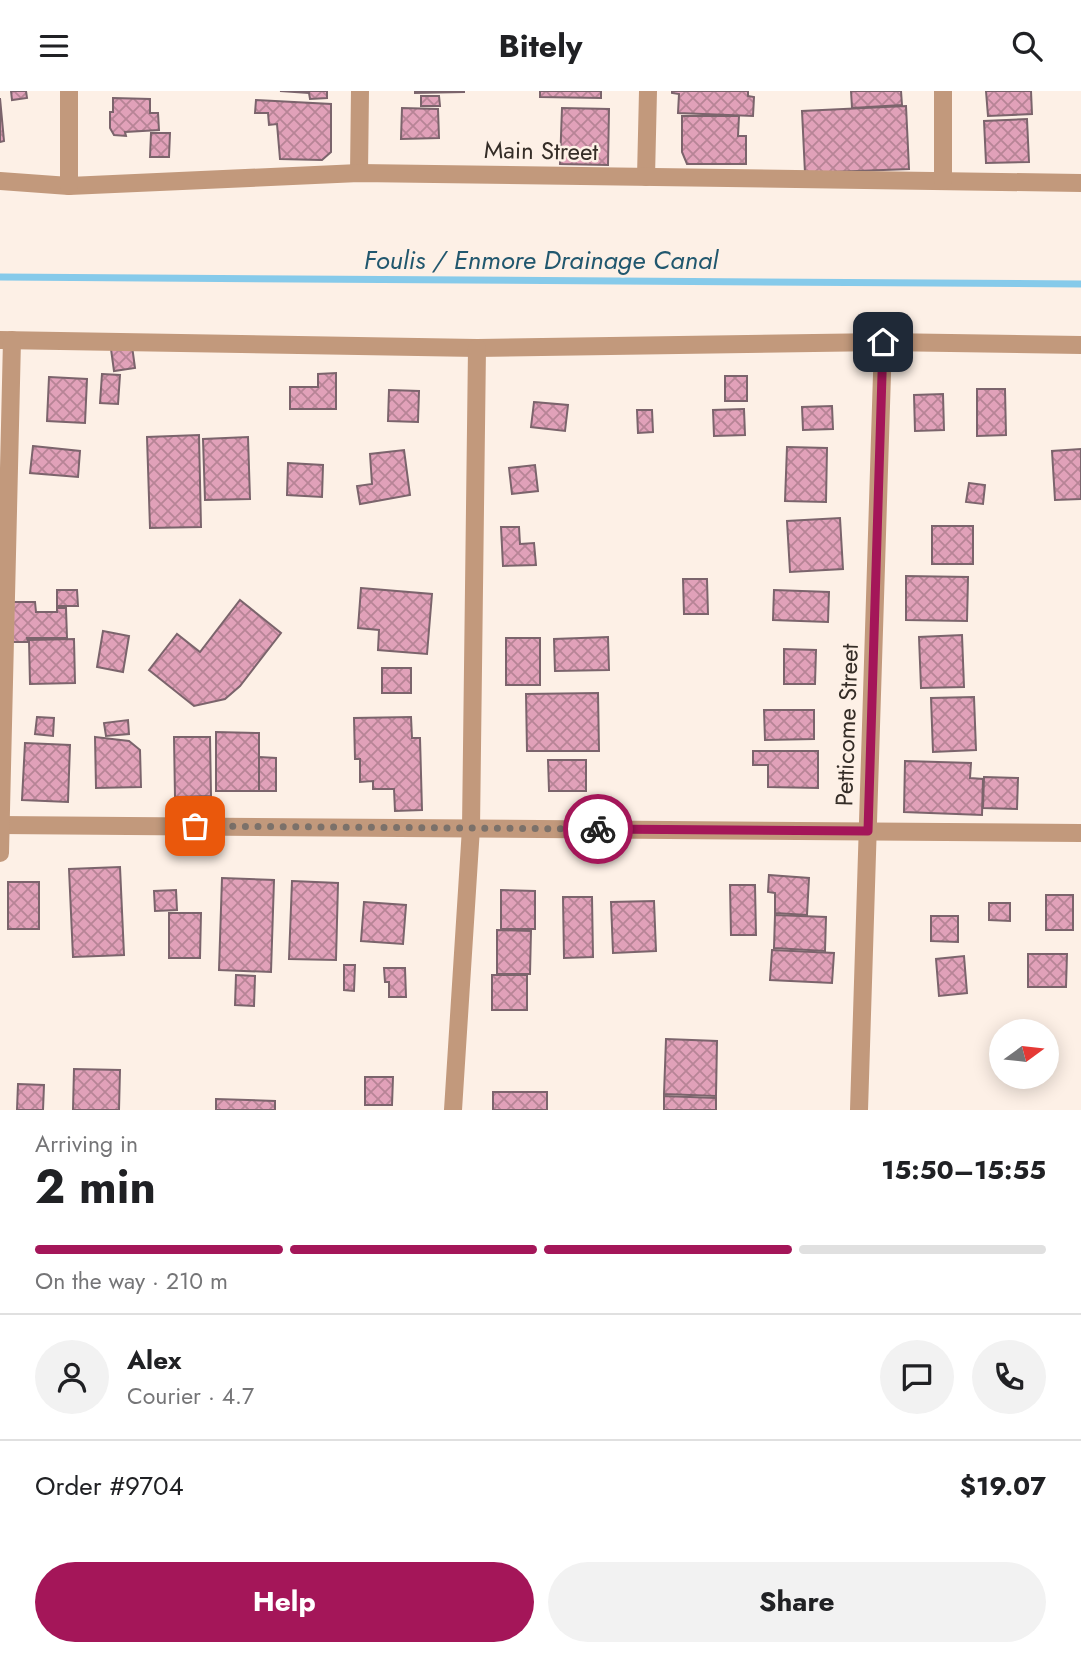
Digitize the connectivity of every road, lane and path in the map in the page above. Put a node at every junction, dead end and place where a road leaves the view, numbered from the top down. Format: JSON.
{"nodes":[{"id":1,"x":69,"y":91,"type":"edge"},
{"id":2,"x":360,"y":91,"type":"edge"},
{"id":3,"x":648,"y":91,"type":"edge"},
{"id":4,"x":943,"y":91,"type":"edge"},
{"id":5,"x":359,"y":173,"type":"junction"},
{"id":6,"x":646,"y":177,"type":"junction"},
{"id":7,"x":0,"y":181,"type":"edge"},
{"id":8,"x":943,"y":181,"type":"junction"},
{"id":9,"x":1081,"y":183,"type":"edge"},
{"id":10,"x":69,"y":186,"type":"junction"},
{"id":11,"x":6,"y":340,"type":"edge"},
{"id":12,"x":883,"y":342,"type":"junction"},
{"id":13,"x":1081,"y":345,"type":"edge"},
{"id":14,"x":477,"y":348,"type":"junction"},
{"id":15,"x":1,"y":825,"type":"edge"},
{"id":16,"x":471,"y":828,"type":"junction"},
{"id":17,"x":868,"y":831,"type":"junction"},
{"id":18,"x":1081,"y":833,"type":"edge"},
{"id":19,"x":0,"y":853,"type":"edge"},
{"id":20,"x":453,"y":1110,"type":"edge"},
{"id":21,"x":859,"y":1110,"type":"edge"}],
"edges":[{"from":1,"to":10,"type":"street"},
{"from":2,"to":5,"type":"street"},
{"from":3,"to":6,"type":"street"},
{"from":4,"to":8,"type":"street"},
{"from":5,"to":6,"type":"street","name":"Main Street"},
{"from":5,"to":10,"type":"street","name":"Main Street"},
{"from":6,"to":8,"type":"street","name":"Main Street"},
{"from":7,"to":10,"type":"street","name":"Main Street"},
{"from":8,"to":9,"type":"street","name":"Main Street"},
{"from":11,"to":14,"type":"street"},
{"from":11,"to":15,"type":"street"},
{"from":12,"to":13,"type":"street"},
{"from":12,"to":14,"type":"street"},
{"from":12,"to":17,"type":"street","name":"Petticome Street"},
{"from":14,"to":16,"type":"street"},
{"from":15,"to":16,"type":"street"},
{"from":15,"to":19,"type":"street"},
{"from":16,"to":17,"type":"street"},
{"from":16,"to":20,"type":"street"},
{"from":17,"to":18,"type":"street"},
{"from":17,"to":21,"type":"street","name":"Petticome Street"}]}
